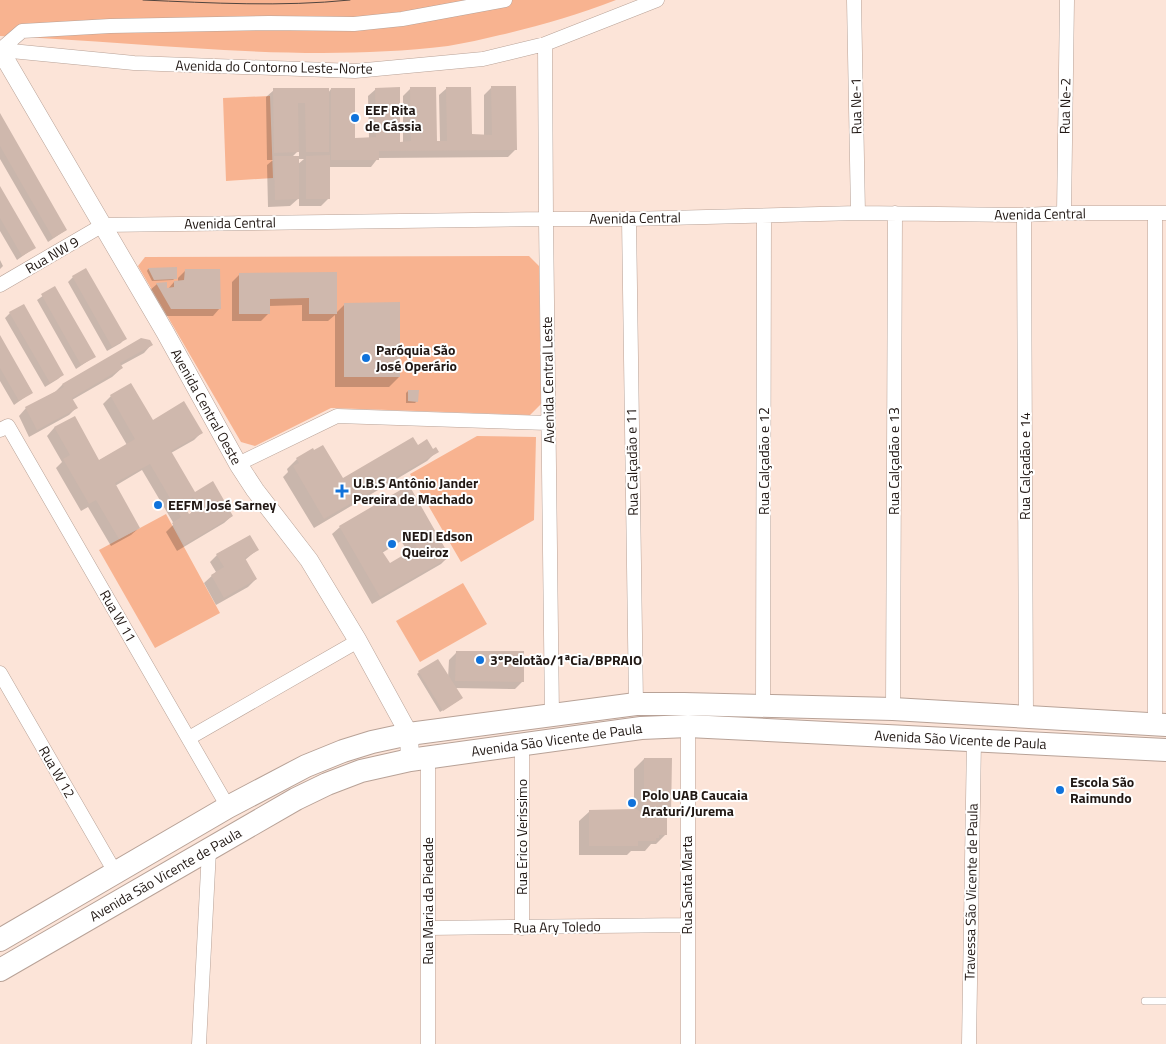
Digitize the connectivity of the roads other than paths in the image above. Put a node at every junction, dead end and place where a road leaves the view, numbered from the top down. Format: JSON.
{"nodes":[{"id":1,"x":505,"y":0,"type":"edge"},
{"id":2,"x":657,"y":0,"type":"edge"},
{"id":3,"x":854,"y":0,"type":"edge"},
{"id":4,"x":1067,"y":0,"type":"edge"},
{"id":5,"x":545,"y":44,"type":"junction"},
{"id":6,"x":0,"y":50,"type":"edge"},
{"id":7,"x":858,"y":213,"type":"junction"},
{"id":8,"x":895,"y":213,"type":"junction"},
{"id":9,"x":1064,"y":213,"type":"junction"},
{"id":10,"x":1160,"y":213,"type":"edge"},
{"id":11,"x":1024,"y":215,"type":"junction"},
{"id":12,"x":764,"y":216,"type":"junction"},
{"id":13,"x":546,"y":219,"type":"junction"},
{"id":14,"x":629,"y":219,"type":"junction"},
{"id":15,"x":103,"y":225,"type":"junction"},
{"id":16,"x":0,"y":285,"type":"edge"},
{"id":17,"x":548,"y":423,"type":"junction"},
{"id":18,"x":4,"y":428,"type":"edge"},
{"id":19,"x":238,"y":464,"type":"junction"},
{"id":20,"x":358,"y":641,"type":"junction"},
{"id":21,"x":0,"y":673,"type":"edge"},
{"id":22,"x":636,"y":704,"type":"junction"},
{"id":23,"x":764,"y":707,"type":"junction"},
{"id":24,"x":893,"y":709,"type":"junction"},
{"id":25,"x":552,"y":716,"type":"junction"},
{"id":26,"x":1026,"y":718,"type":"junction"},
{"id":27,"x":1160,"y":725,"type":"edge"},
{"id":28,"x":688,"y":726,"type":"junction"},
{"id":29,"x":409,"y":734,"type":"junction"},
{"id":30,"x":189,"y":738,"type":"junction"},
{"id":31,"x":974,"y":740,"type":"junction"},
{"id":32,"x":522,"y":746,"type":"junction"},
{"id":33,"x":1166,"y":750,"type":"edge"},
{"id":34,"x":419,"y":760,"type":"junction"},
{"id":35,"x":228,"y":807,"type":"junction"},
{"id":36,"x":209,"y":850,"type":"junction"},
{"id":37,"x":115,"y":872,"type":"junction"},
{"id":38,"x":687,"y":925,"type":"junction"},
{"id":39,"x":428,"y":928,"type":"junction"},
{"id":40,"x":522,"y":928,"type":"junction"},
{"id":41,"x":1,"y":937,"type":"edge"},
{"id":42,"x":0,"y":970,"type":"edge"},
{"id":43,"x":1144,"y":1001,"type":"dead end"},
{"id":44,"x":1166,"y":1001,"type":"edge"},
{"id":45,"x":199,"y":1044,"type":"edge"},
{"id":46,"x":428,"y":1044,"type":"edge"},
{"id":47,"x":688,"y":1044,"type":"edge"},
{"id":48,"x":969,"y":1044,"type":"edge"}],
"edges":[{"from":1,"to":6,"type":"street"},
{"from":2,"to":5,"type":"street","name":"Avenida do Contorno Leste-Norte"},
{"from":3,"to":7,"type":"street","name":"Rua Ne-1"},
{"from":4,"to":9,"type":"street","name":"Rua Ne-2"},
{"from":5,"to":6,"type":"street","name":"Avenida do Contorno Leste-Norte"},
{"from":5,"to":13,"type":"street","name":"Avenida Central Leste"},
{"from":6,"to":15,"type":"street","name":"Avenida Central Oeste"},
{"from":7,"to":8,"type":"street","name":"Avenida Central"},
{"from":7,"to":12,"type":"street","name":"Avenida Central"},
{"from":8,"to":11,"type":"street","name":"Avenida Central"},
{"from":8,"to":24,"type":"street","name":"Rua Calçadão e 13"},
{"from":9,"to":10,"type":"street","name":"Avenida Central"},
{"from":9,"to":11,"type":"street","name":"Avenida Central"},
{"from":10,"to":27,"type":"street"},
{"from":11,"to":26,"type":"street","name":"Rua Calçadão e 14"},
{"from":12,"to":14,"type":"street","name":"Avenida Central"},
{"from":12,"to":23,"type":"street","name":"Rua Calçadão e 12"},
{"from":13,"to":14,"type":"street","name":"Avenida Central"},
{"from":13,"to":15,"type":"street","name":"Avenida Central"},
{"from":13,"to":17,"type":"street","name":"Avenida Central Leste"},
{"from":14,"to":22,"type":"street","name":"Rua Calçadão e 11"},
{"from":15,"to":16,"type":"street","name":"Rua NW 9"},
{"from":15,"to":19,"type":"street","name":"Avenida Central Oeste"},
{"from":17,"to":19,"type":"street"},
{"from":17,"to":25,"type":"street","name":"Avenida Central Leste"},
{"from":18,"to":30,"type":"street","name":"Rua W 11"},
{"from":19,"to":20,"type":"street","name":"Avenida Central Oeste"},
{"from":20,"to":29,"type":"street","name":"Avenida Central Oeste"},
{"from":20,"to":30,"type":"street"},
{"from":21,"to":37,"type":"street","name":"Rua W 12"},
{"from":22,"to":23,"type":"main road","name":"Avenida São Vicente de Paula"},
{"from":22,"to":25,"type":"main road","name":"Avenida São Vicente de Paula"},
{"from":23,"to":24,"type":"main road","name":"Avenida São Vicente de Paula"},
{"from":24,"to":26,"type":"main road","name":"Avenida São Vicente de Paula"},
{"from":25,"to":29,"type":"main road","name":"Avenida São Vicente de Paula"},
{"from":26,"to":27,"type":"main road","name":"Avenida São Vicente de Paula"},
{"from":28,"to":31,"type":"main road","name":"Avenida São Vicente de Paula"},
{"from":28,"to":32,"type":"main road","name":"Avenida São Vicente de Paula"},
{"from":28,"to":38,"type":"street","name":"Rua Santa Marta"},
{"from":29,"to":34,"type":"street","name":"Avenida Central Oeste"},
{"from":29,"to":35,"type":"main road","name":"Avenida São Vicente de Paula"},
{"from":30,"to":35,"type":"street","name":"Rua W 11"},
{"from":31,"to":33,"type":"main road","name":"Avenida São Vicente de Paula"},
{"from":31,"to":48,"type":"street","name":"Travessa São Vicente de Paula"},
{"from":32,"to":34,"type":"main road","name":"Avenida São Vicente de Paula"},
{"from":32,"to":40,"type":"street","name":"Rua Erico Verissimo"},
{"from":34,"to":36,"type":"main road","name":"Avenida São Vicente de Paula"},
{"from":34,"to":39,"type":"street","name":"Rua Maria da Piedade"},
{"from":35,"to":37,"type":"main road","name":"Avenida São Vicente de Paula"},
{"from":36,"to":42,"type":"main road","name":"Avenida São Vicente de Paula"},
{"from":36,"to":45,"type":"street"},
{"from":37,"to":41,"type":"main road","name":"Avenida São Vicente de Paula"},
{"from":38,"to":40,"type":"street","name":"Rua Ary Toledo"},
{"from":38,"to":47,"type":"street","name":"Rua Santa Marta"},
{"from":39,"to":40,"type":"street","name":"Rua Ary Toledo"},
{"from":39,"to":46,"type":"street","name":"Rua Maria da Piedade"},
{"from":43,"to":44,"type":"lane"}]}
